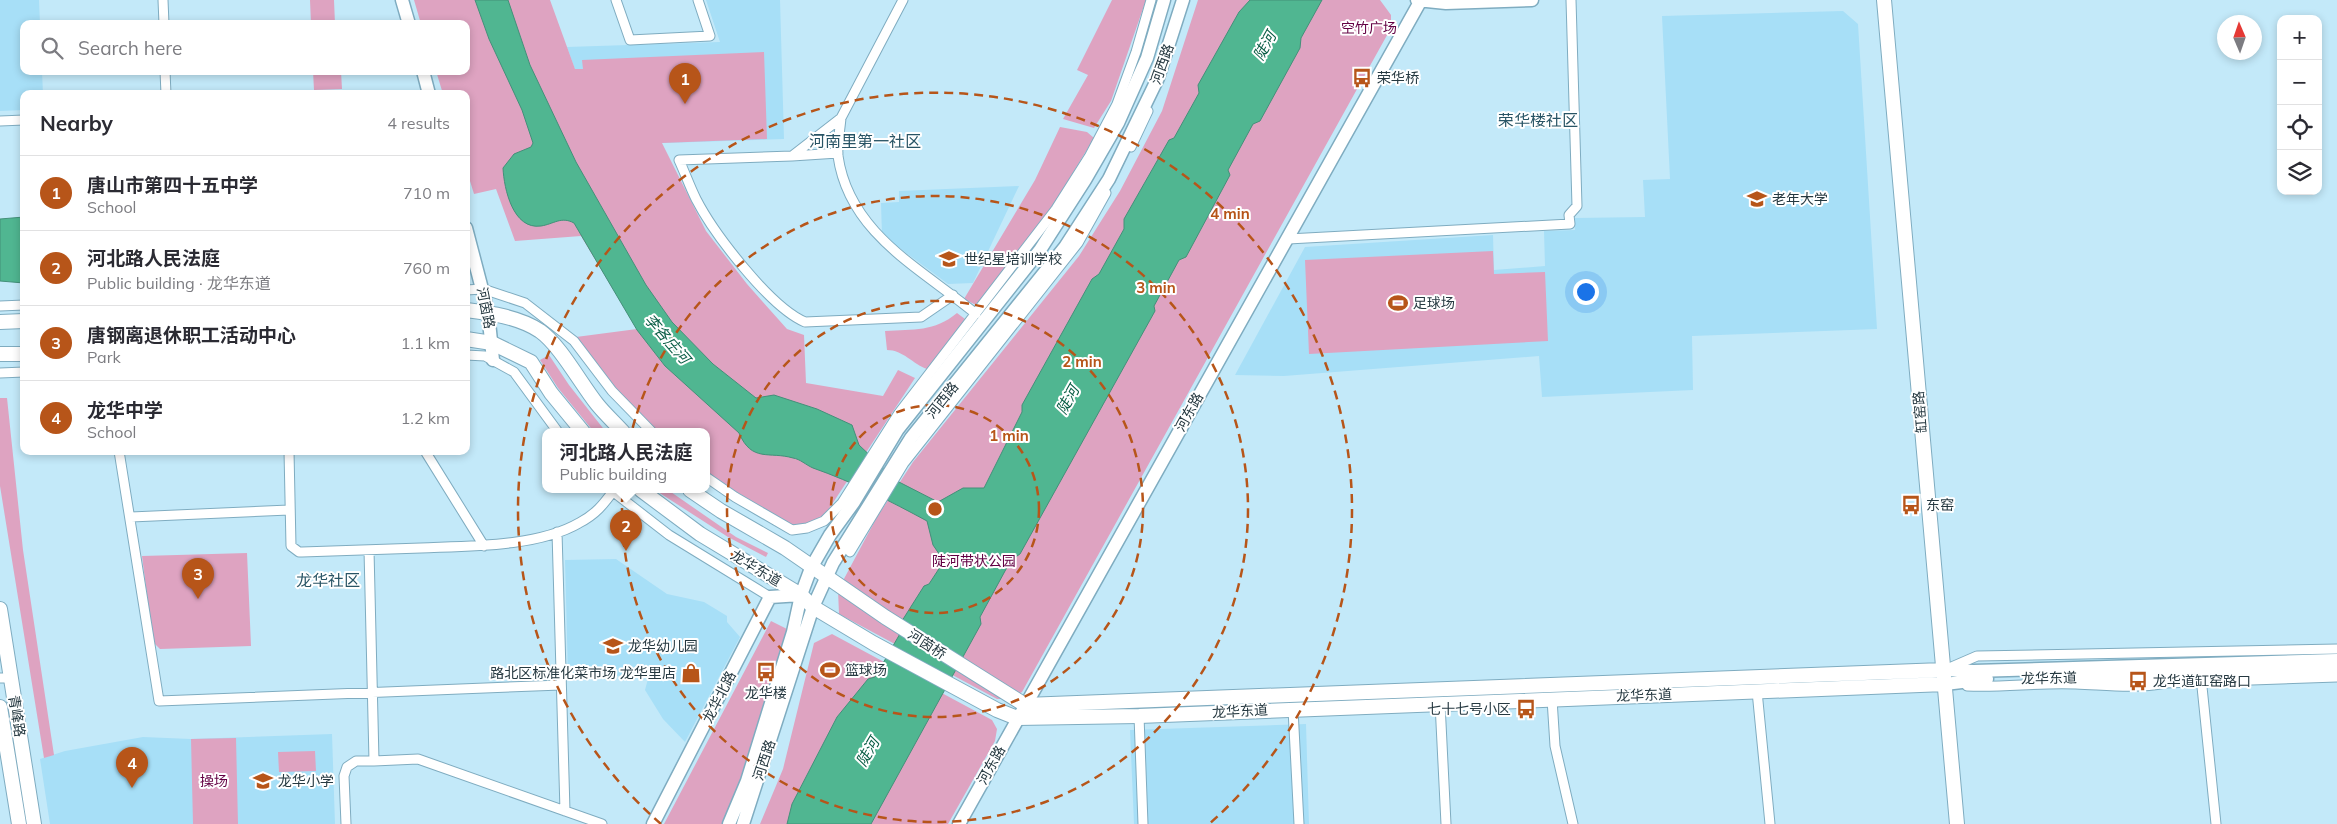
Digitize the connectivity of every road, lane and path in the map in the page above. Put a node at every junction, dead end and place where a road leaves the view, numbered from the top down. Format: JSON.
{"nodes":[{"id":1,"x":163,"y":0,"type":"edge"},
{"id":2,"x":402,"y":0,"type":"edge"},
{"id":3,"x":616,"y":0,"type":"edge"},
{"id":4,"x":698,"y":0,"type":"edge"},
{"id":5,"x":903,"y":0,"type":"edge"},
{"id":6,"x":1151,"y":0,"type":"edge"},
{"id":7,"x":1164,"y":0,"type":"edge"},
{"id":8,"x":1183,"y":0,"type":"edge"},
{"id":9,"x":1189,"y":0,"type":"edge"},
{"id":10,"x":1419,"y":0,"type":"edge"},
{"id":11,"x":1532,"y":0,"type":"edge"},
{"id":12,"x":1571,"y":0,"type":"edge"},
{"id":13,"x":1884,"y":0,"type":"edge"},
{"id":14,"x":164,"y":20,"type":"edge"},
{"id":15,"x":408,"y":20,"type":"edge"},
{"id":16,"x":165,"y":75,"type":"edge"},
{"id":17,"x":424,"y":75,"type":"edge"},
{"id":18,"x":166,"y":90,"type":"edge"},
{"id":19,"x":428,"y":90,"type":"edge"},
{"id":20,"x":841,"y":118,"type":"junction"},
{"id":21,"x":20,"y":120,"type":"edge"},
{"id":22,"x":0,"y":121,"type":"edge"},
{"id":23,"x":838,"y":153,"type":"junction"},
{"id":24,"x":792,"y":156,"type":"junction"},
{"id":25,"x":1288,"y":239,"type":"junction"},
{"id":26,"x":470,"y":242,"type":"edge"},
{"id":27,"x":483,"y":289,"type":"junction"},
{"id":28,"x":470,"y":290,"type":"edge"},
{"id":29,"x":953,"y":295,"type":"junction"},
{"id":30,"x":20,"y":305,"type":"edge"},
{"id":31,"x":0,"y":306,"type":"edge"},
{"id":32,"x":470,"y":310,"type":"edge"},
{"id":33,"x":488,"y":312,"type":"junction"},
{"id":34,"x":976,"y":314,"type":"junction"},
{"id":35,"x":20,"y":321,"type":"edge"},
{"id":36,"x":0,"y":322,"type":"edge"},
{"id":37,"x":470,"y":340,"type":"edge"},
{"id":38,"x":492,"y":343,"type":"junction"},
{"id":39,"x":0,"y":354,"type":"edge"},
{"id":40,"x":20,"y":354,"type":"edge"},
{"id":41,"x":470,"y":355,"type":"edge"},
{"id":42,"x":493,"y":360,"type":"junction"},
{"id":43,"x":20,"y":372,"type":"edge"},
{"id":44,"x":0,"y":373,"type":"edge"},
{"id":45,"x":555,"y":428,"type":"edge"},
{"id":46,"x":580,"y":428,"type":"edge"},
{"id":47,"x":619,"y":428,"type":"edge"},
{"id":48,"x":648,"y":428,"type":"edge"},
{"id":49,"x":880,"y":449,"type":"junction"},
{"id":50,"x":120,"y":455,"type":"edge"},
{"id":51,"x":289,"y":455,"type":"edge"},
{"id":52,"x":427,"y":455,"type":"edge"},
{"id":53,"x":900,"y":462,"type":"junction"},
{"id":54,"x":710,"y":480,"type":"edge"},
{"id":55,"x":611,"y":493,"type":"edge"},
{"id":56,"x":617,"y":493,"type":"edge"},
{"id":57,"x":645,"y":493,"type":"edge"},
{"id":58,"x":694,"y":493,"type":"edge"},
{"id":59,"x":848,"y":503,"type":"junction"},
{"id":60,"x":871,"y":509,"type":"junction"},
{"id":61,"x":290,"y":510,"type":"junction"},
{"id":62,"x":131,"y":517,"type":"junction"},
{"id":63,"x":557,"y":532,"type":"junction"},
{"id":64,"x":484,"y":546,"type":"junction"},
{"id":65,"x":369,"y":550,"type":"junction"},
{"id":66,"x":850,"y":552,"type":"dead end"},
{"id":67,"x":811,"y":568,"type":"junction"},
{"id":68,"x":827,"y":578,"type":"junction"},
{"id":69,"x":801,"y":595,"type":"junction"},
{"id":70,"x":770,"y":597,"type":"junction"},
{"id":71,"x":813,"y":607,"type":"junction"},
{"id":72,"x":0,"y":609,"type":"edge"},
{"id":73,"x":873,"y":643,"type":"joint"},
{"id":74,"x":2337,"y":649,"type":"edge"},
{"id":75,"x":2337,"y":660,"type":"edge"},
{"id":76,"x":2337,"y":670,"type":"edge"},
{"id":77,"x":2202,"y":674,"type":"junction"},
{"id":78,"x":1944,"y":677,"type":"junction"},
{"id":79,"x":2337,"y":677,"type":"edge"},
{"id":80,"x":5,"y":678,"type":"edge"},
{"id":81,"x":561,"y":685,"type":"junction"},
{"id":82,"x":959,"y":689,"type":"joint"},
{"id":83,"x":1758,"y":691,"type":"junction"},
{"id":84,"x":372,"y":693,"type":"junction"},
{"id":85,"x":1552,"y":699,"type":"junction"},
{"id":86,"x":1440,"y":703,"type":"junction"},
{"id":87,"x":1025,"y":705,"type":"junction"},
{"id":88,"x":0,"y":707,"type":"edge"},
{"id":89,"x":1293,"y":709,"type":"junction"},
{"id":90,"x":1139,"y":716,"type":"junction"},
{"id":91,"x":1017,"y":718,"type":"junction"},
{"id":92,"x":374,"y":761,"type":"junction"},
{"id":93,"x":565,"y":811,"type":"junction"},
{"id":94,"x":19,"y":824,"type":"edge"},
{"id":95,"x":34,"y":824,"type":"edge"},
{"id":96,"x":346,"y":824,"type":"edge"},
{"id":97,"x":602,"y":824,"type":"edge"},
{"id":98,"x":653,"y":824,"type":"edge"},
{"id":99,"x":729,"y":824,"type":"edge"},
{"id":100,"x":743,"y":824,"type":"edge"},
{"id":101,"x":958,"y":824,"type":"edge"},
{"id":102,"x":1143,"y":824,"type":"edge"},
{"id":103,"x":1299,"y":824,"type":"edge"},
{"id":104,"x":1446,"y":824,"type":"edge"},
{"id":105,"x":1573,"y":824,"type":"edge"},
{"id":106,"x":1770,"y":824,"type":"edge"},
{"id":107,"x":1957,"y":824,"type":"edge"},
{"id":108,"x":2216,"y":824,"type":"edge"}],
"edges":[{"from":1,"to":14,"type":"street"},
{"from":2,"to":15,"type":"main road"},
{"from":3,"to":4,"type":"street"},
{"from":5,"to":20,"type":"street"},
{"from":6,"to":34,"type":"street"},
{"from":7,"to":49,"type":"main road","name":"河西路"},
{"from":8,"to":53,"type":"main road","name":"河西路"},
{"from":9,"to":53,"type":"street"},
{"from":10,"to":11,"type":"main road"},
{"from":10,"to":25,"type":"main road","name":"河东路"},
{"from":12,"to":25,"type":"street"},
{"from":13,"to":78,"type":"main road","name":"缸窑路"},
{"from":16,"to":18,"type":"street"},
{"from":17,"to":19,"type":"main road"},
{"from":20,"to":23,"type":"street"},
{"from":20,"to":24,"type":"street"},
{"from":21,"to":22,"type":"street"},
{"from":23,"to":24,"type":"street"},
{"from":23,"to":29,"type":"street"},
{"from":24,"to":29,"type":"street"},
{"from":25,"to":87,"type":"main road","name":"河东路"},
{"from":26,"to":27,"type":"main road","name":"河茵路"},
{"from":27,"to":28,"type":"street"},
{"from":27,"to":33,"type":"main road","name":"河茵路"},
{"from":27,"to":48,"type":"street"},
{"from":29,"to":34,"type":"street"},
{"from":30,"to":31,"type":"street"},
{"from":32,"to":33,"type":"main road"},
{"from":33,"to":38,"type":"main road","name":"河茵路"},
{"from":33,"to":47,"type":"main road"},
{"from":34,"to":49,"type":"street"},
{"from":35,"to":36,"type":"main road"},
{"from":37,"to":38,"type":"main road"},
{"from":38,"to":42,"type":"main road","name":"河茵路"},
{"from":38,"to":46,"type":"main road"},
{"from":39,"to":40,"type":"main road"},
{"from":41,"to":42,"type":"street"},
{"from":42,"to":45,"type":"street"},
{"from":43,"to":44,"type":"street"},
{"from":49,"to":59,"type":"main road","name":"河西路"},
{"from":50,"to":62,"type":"street"},
{"from":51,"to":61,"type":"street"},
{"from":52,"to":64,"type":"street"},
{"from":53,"to":60,"type":"main road","name":"河西路"},
{"from":54,"to":59,"type":"street"},
{"from":55,"to":63,"type":"street"},
{"from":56,"to":70,"type":"street"},
{"from":57,"to":69,"type":"main road","name":"龙华东道"},
{"from":58,"to":67,"type":"main road"},
{"from":59,"to":67,"type":"main road","name":"河西路"},
{"from":60,"to":66,"type":"street"},
{"from":60,"to":68,"type":"main road","name":"河西路"},
{"from":61,"to":62,"type":"street"},
{"from":61,"to":65,"type":"street"},
{"from":62,"to":84,"type":"street"},
{"from":63,"to":64,"type":"street"},
{"from":63,"to":81,"type":"street"},
{"from":64,"to":65,"type":"street"},
{"from":65,"to":84,"type":"street"},
{"from":67,"to":68,"type":"main road"},
{"from":67,"to":69,"type":"main road","name":"河西路"},
{"from":68,"to":71,"type":"main road","name":"河西路"},
{"from":68,"to":87,"type":"main road","name":"河茵桥"},
{"from":69,"to":70,"type":"main road"},
{"from":69,"to":71,"type":"main road","name":"龙华东道"},
{"from":69,"to":99,"type":"main road","name":"河西路"},
{"from":70,"to":98,"type":"main road","name":"龙华北路"},
{"from":71,"to":73,"type":"main road","name":"龙华东道"},
{"from":71,"to":100,"type":"main road","name":"河西路"},
{"from":72,"to":80,"type":"main road","name":"青峰路"},
{"from":73,"to":82,"type":"main road","name":"河茵桥"},
{"from":74,"to":78,"type":"street"},
{"from":75,"to":77,"type":"main road","name":"龙华东道"},
{"from":76,"to":77,"type":"main road","name":"龙华东道"},
{"from":77,"to":78,"type":"main road","name":"龙华东道"},
{"from":77,"to":79,"type":"street"},
{"from":77,"to":108,"type":"street"},
{"from":78,"to":83,"type":"main road","name":"龙华东道"},
{"from":78,"to":87,"type":"main road","name":"龙华东道"},
{"from":78,"to":107,"type":"main road","name":"缸窑路"},
{"from":80,"to":95,"type":"main road","name":"青峰路"},
{"from":81,"to":84,"type":"street"},
{"from":81,"to":93,"type":"street"},
{"from":82,"to":91,"type":"main road","name":"龙华东道"},
{"from":83,"to":85,"type":"main road","name":"龙华东道"},
{"from":83,"to":106,"type":"street"},
{"from":84,"to":92,"type":"street"},
{"from":85,"to":86,"type":"main road","name":"龙华东道"},
{"from":85,"to":105,"type":"street"},
{"from":86,"to":89,"type":"main road","name":"龙华东道"},
{"from":86,"to":104,"type":"street"},
{"from":87,"to":91,"type":"main road","name":"河东路"},
{"from":88,"to":94,"type":"main road","name":"青峰路"},
{"from":89,"to":90,"type":"main road","name":"龙华东道"},
{"from":89,"to":103,"type":"street"},
{"from":90,"to":91,"type":"main road","name":"龙华东道"},
{"from":90,"to":102,"type":"street"},
{"from":91,"to":101,"type":"main road","name":"河东路"},
{"from":92,"to":93,"type":"street"},
{"from":92,"to":96,"type":"street"},
{"from":93,"to":97,"type":"street"}]}
